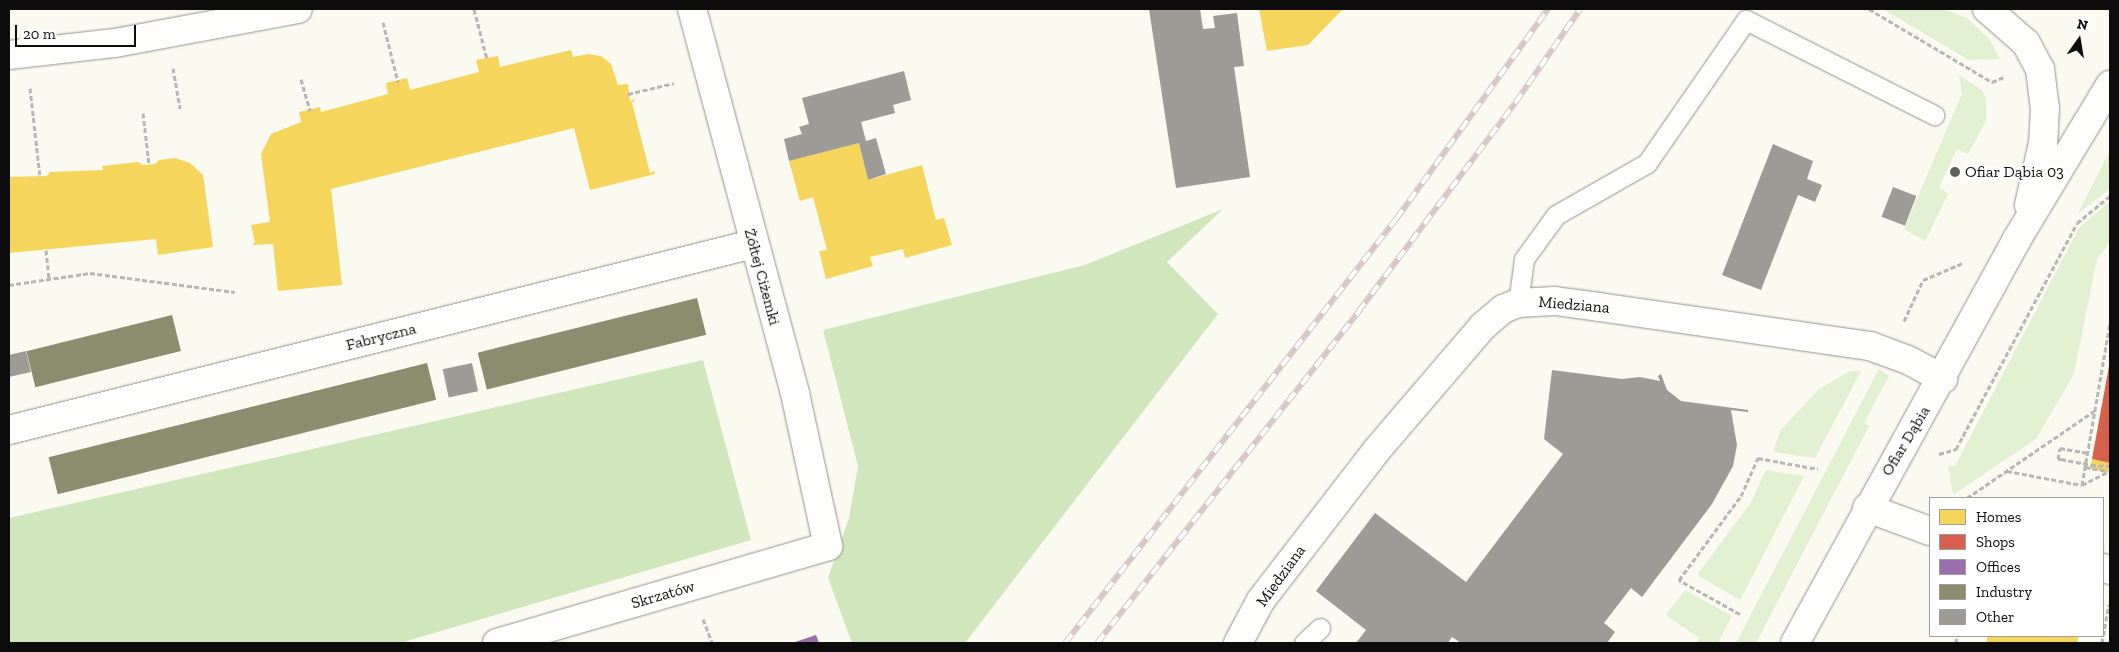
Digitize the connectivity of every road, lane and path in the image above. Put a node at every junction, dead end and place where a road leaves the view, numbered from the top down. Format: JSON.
{"nodes":[{"id":1,"x":298,"y":9,"type":"edge"},
{"id":2,"x":474,"y":9,"type":"edge"},
{"id":3,"x":692,"y":9,"type":"edge"},
{"id":4,"x":1869,"y":9,"type":"edge"},
{"id":5,"x":1987,"y":9,"type":"edge"},
{"id":6,"x":383,"y":22,"type":"dead end"},
{"id":7,"x":9,"y":55,"type":"edge"},
{"id":8,"x":487,"y":60,"type":"dead end"},
{"id":9,"x":172,"y":65,"type":"dead end"},
{"id":10,"x":2007,"y":76,"type":"dead end"},
{"id":11,"x":29,"y":79,"type":"dead end"},
{"id":12,"x":301,"y":79,"type":"dead end"},
{"id":13,"x":398,"y":82,"type":"dead end"},
{"id":14,"x":674,"y":82,"type":"dead end"},
{"id":15,"x":2110,"y":85,"type":"edge"},
{"id":16,"x":628,"y":94,"type":"dead end"},
{"id":17,"x":180,"y":108,"type":"dead end"},
{"id":18,"x":310,"y":111,"type":"dead end"},
{"id":19,"x":143,"y":113,"type":"dead end"},
{"id":20,"x":1934,"y":115,"type":"dead end"},
{"id":21,"x":149,"y":164,"type":"dead end"},
{"id":22,"x":40,"y":177,"type":"dead end"},
{"id":23,"x":2110,"y":196,"type":"edge"},
{"id":24,"x":2017,"y":239,"type":"junction"},
{"id":25,"x":753,"y":244,"type":"junction"},
{"id":26,"x":46,"y":250,"type":"dead end"},
{"id":27,"x":49,"y":279,"type":"junction"},
{"id":28,"x":1923,"y":280,"type":"dead end"},
{"id":29,"x":9,"y":284,"type":"edge"},
{"id":30,"x":234,"y":292,"type":"dead end"},
{"id":31,"x":1518,"y":303,"type":"junction"},
{"id":32,"x":2110,"y":324,"type":"edge"},
{"id":33,"x":1900,"y":330,"type":"dead end"},
{"id":34,"x":1943,"y":379,"type":"junction"},
{"id":35,"x":2094,"y":410,"type":"junction"},
{"id":36,"x":9,"y":430,"type":"edge"},
{"id":37,"x":2087,"y":453,"type":"junction"},
{"id":38,"x":2110,"y":466,"type":"edge"},
{"id":39,"x":2085,"y":467,"type":"junction"},
{"id":40,"x":1818,"y":469,"type":"dead end"},
{"id":41,"x":1889,"y":469,"type":"junction"},
{"id":42,"x":2007,"y":471,"type":"junction"},
{"id":43,"x":2110,"y":471,"type":"edge"},
{"id":44,"x":2082,"y":485,"type":"junction"},
{"id":45,"x":1968,"y":497,"type":"edge"},
{"id":46,"x":1867,"y":508,"type":"junction"},
{"id":47,"x":1929,"y":531,"type":"edge"},
{"id":48,"x":828,"y":546,"type":"joint"},
{"id":49,"x":2110,"y":600,"type":"edge"},
{"id":50,"x":701,"y":613,"type":"dead end"},
{"id":51,"x":1740,"y":614,"type":"dead end"},
{"id":52,"x":1320,"y":628,"type":"dead end"},
{"id":53,"x":2104,"y":632,"type":"edge"},
{"id":54,"x":497,"y":643,"type":"edge"},
{"id":55,"x":712,"y":643,"type":"edge"},
{"id":56,"x":1238,"y":643,"type":"edge"},
{"id":57,"x":1304,"y":643,"type":"edge"},
{"id":58,"x":1795,"y":643,"type":"edge"}],
"edges":[{"from":1,"to":7,"type":"street"},
{"from":2,"to":8,"type":"path"},
{"from":3,"to":25,"type":"street","name":"Żółtej Ciżemki"},
{"from":4,"to":10,"type":"path"},
{"from":5,"to":24,"type":"street","name":"Ofiar Dąbia"},
{"from":6,"to":13,"type":"path"},
{"from":9,"to":17,"type":"path"},
{"from":11,"to":22,"type":"path"},
{"from":12,"to":18,"type":"path"},
{"from":14,"to":16,"type":"path"},
{"from":15,"to":24,"type":"street","name":"Ofiar Dąbia"},
{"from":19,"to":21,"type":"path"},
{"from":20,"to":31,"type":"lane"},
{"from":23,"to":41,"type":"path"},
{"from":24,"to":34,"type":"street","name":"Ofiar Dąbia"},
{"from":25,"to":36,"type":"street","name":"Fabryczna"},
{"from":25,"to":48,"type":"street","name":"Żółtej Ciżemki"},
{"from":26,"to":27,"type":"path"},
{"from":27,"to":29,"type":"path"},
{"from":27,"to":30,"type":"path"},
{"from":28,"to":33,"type":"path"},
{"from":31,"to":34,"type":"street","name":"Miedziana"},
{"from":31,"to":56,"type":"street","name":"Miedziana"},
{"from":32,"to":35,"type":"path"},
{"from":34,"to":41,"type":"street","name":"Ofiar Dąbia"},
{"from":35,"to":37,"type":"path"},
{"from":35,"to":42,"type":"path"},
{"from":37,"to":38,"type":"path","bridge":true},
{"from":37,"to":39,"type":"path"},
{"from":39,"to":43,"type":"path"},
{"from":39,"to":44,"type":"path"},
{"from":40,"to":51,"type":"path"},
{"from":41,"to":46,"type":"street","name":"Ofiar Dąbia"},
{"from":42,"to":44,"type":"path"},
{"from":42,"to":45,"type":"path"},
{"from":43,"to":44,"type":"path"},
{"from":46,"to":47,"type":"street"},
{"from":46,"to":58,"type":"street","name":"Ofiar Dąbia"},
{"from":48,"to":54,"type":"street","name":"Skrzatów"},
{"from":49,"to":53,"type":"path"},
{"from":50,"to":55,"type":"path"},
{"from":52,"to":57,"type":"lane"}]}
